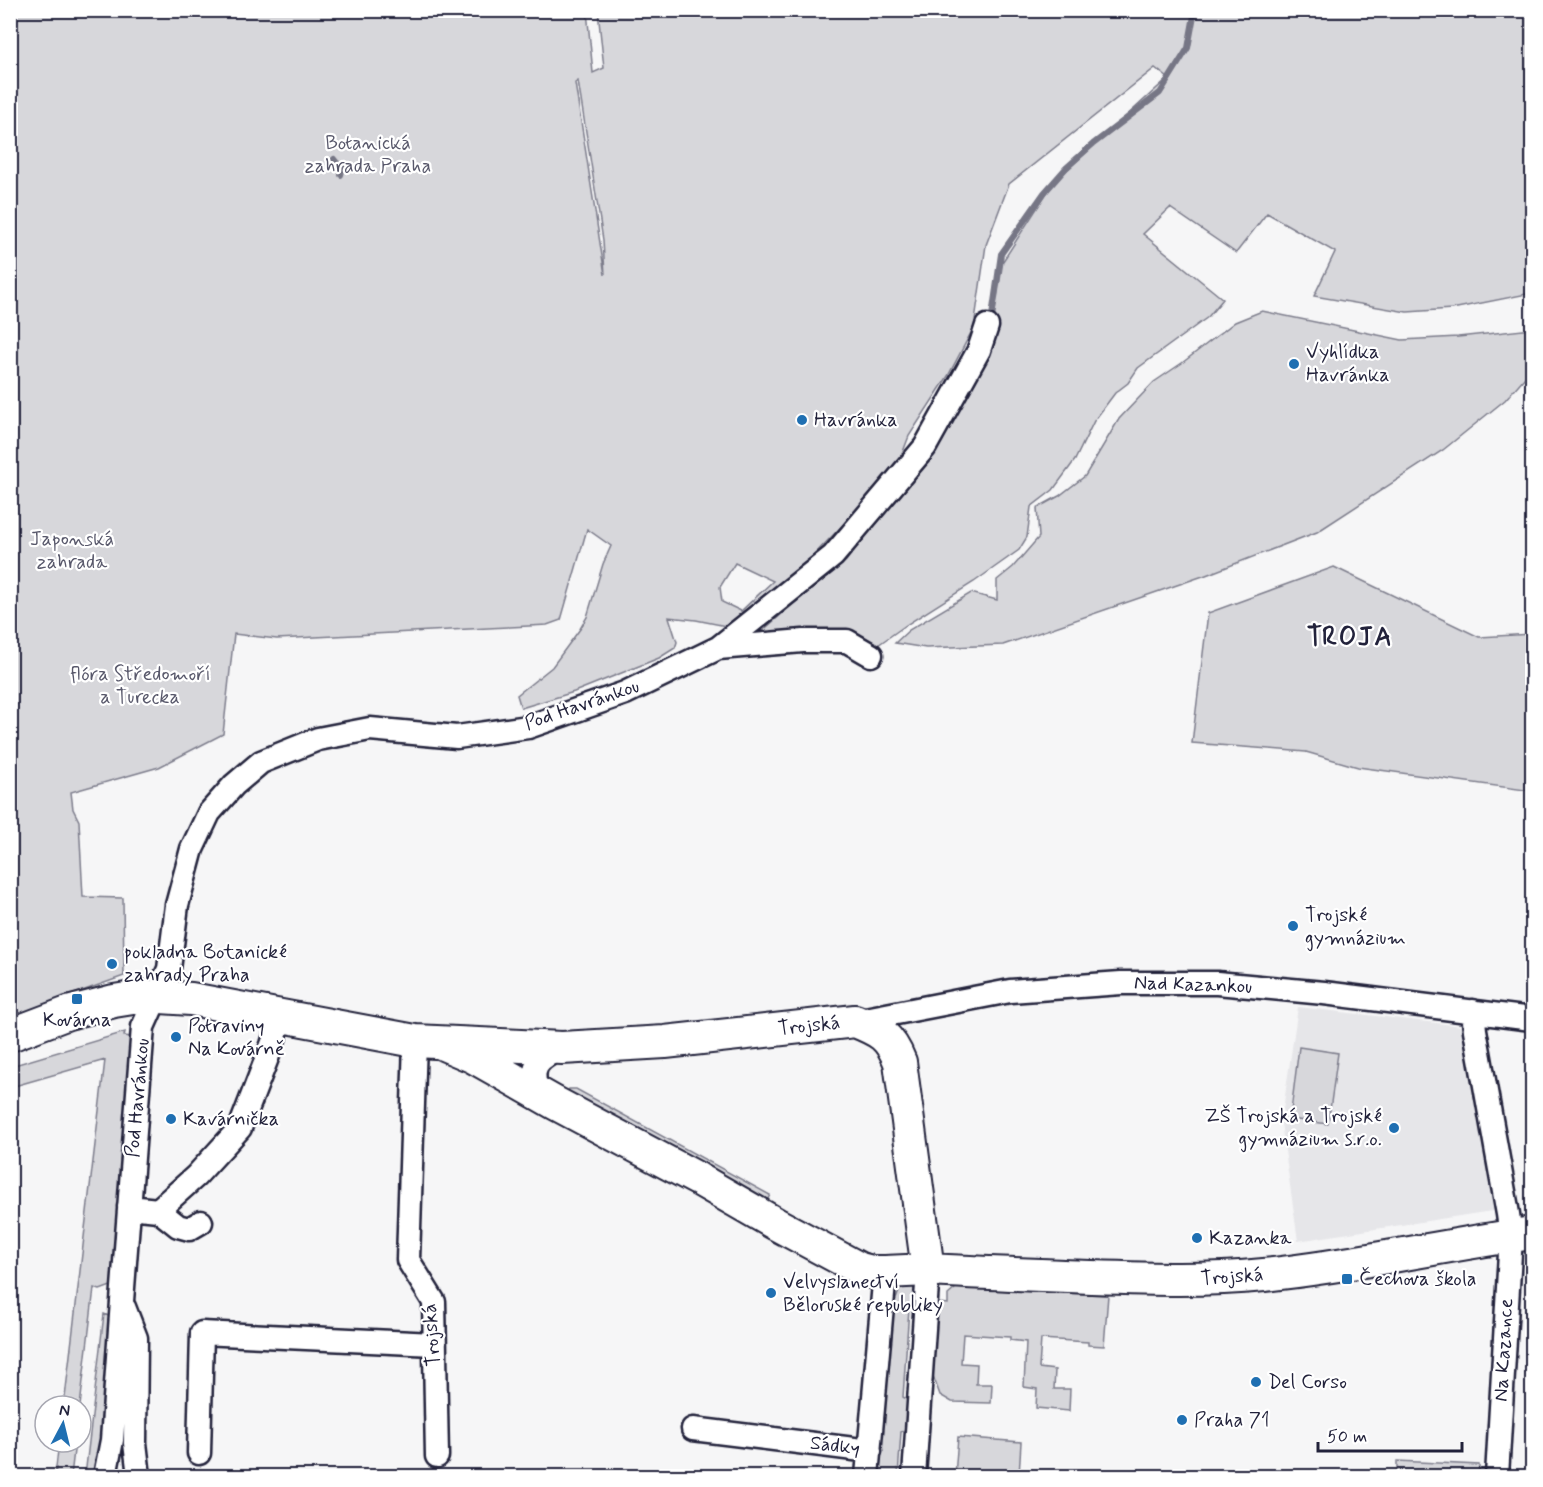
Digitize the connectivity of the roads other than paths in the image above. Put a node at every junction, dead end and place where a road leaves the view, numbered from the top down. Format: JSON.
{"nodes":[{"id":1,"x":987,"y":326,"type":"dead end"},
{"id":2,"x":718,"y":648,"type":"junction"},
{"id":3,"x":871,"y":655,"type":"dead end"},
{"id":4,"x":158,"y":996,"type":"junction"},
{"id":5,"x":1473,"y":1011,"type":"junction"},
{"id":6,"x":281,"y":1017,"type":"junction"},
{"id":7,"x":1533,"y":1018,"type":"edge"},
{"id":8,"x":855,"y":1021,"type":"junction"},
{"id":9,"x":10,"y":1035,"type":"edge"},
{"id":10,"x":428,"y":1042,"type":"junction"},
{"id":11,"x":562,"y":1048,"type":"junction"},
{"id":12,"x":538,"y":1094,"type":"junction"},
{"id":13,"x":129,"y":1207,"type":"junction"},
{"id":14,"x":158,"y":1210,"type":"junction"},
{"id":15,"x":201,"y":1222,"type":"dead end"},
{"id":16,"x":1522,"y":1234,"type":"edge"},
{"id":17,"x":928,"y":1270,"type":"junction"},
{"id":18,"x":885,"y":1272,"type":"junction"},
{"id":19,"x":122,"y":1300,"type":"junction"},
{"id":20,"x":434,"y":1344,"type":"junction"},
{"id":21,"x":693,"y":1429,"type":"dead end"},
{"id":22,"x":870,"y":1451,"type":"junction"},
{"id":23,"x":200,"y":1453,"type":"dead end"},
{"id":24,"x":436,"y":1456,"type":"dead end"},
{"id":25,"x":105,"y":1476,"type":"edge"},
{"id":26,"x":139,"y":1476,"type":"edge"},
{"id":27,"x":867,"y":1476,"type":"edge"},
{"id":28,"x":914,"y":1476,"type":"edge"},
{"id":29,"x":1497,"y":1476,"type":"edge"}],
"edges":[{"from":1,"to":2,"type":"street","name":"Pod Havránkou"},
{"from":2,"to":3,"type":"street","name":"Pod Havránkou"},
{"from":2,"to":4,"type":"street","name":"Pod Havránkou"},
{"from":4,"to":6,"type":"street","name":"Trojská"},
{"from":4,"to":9,"type":"street","name":"Trojská"},
{"from":4,"to":13,"type":"street","name":"Pod Havránkou"},
{"from":5,"to":7,"type":"street","name":"Nad Kazankou"},
{"from":5,"to":8,"type":"street","name":"Nad Kazankou"},
{"from":5,"to":16,"type":"street","name":"Na Kazance"},
{"from":6,"to":10,"type":"street","name":"Trojská"},
{"from":6,"to":14,"type":"street"},
{"from":8,"to":11,"type":"street","name":"Trojská"},
{"from":8,"to":17,"type":"street","name":"Trojská"},
{"from":10,"to":11,"type":"street","name":"Trojská"},
{"from":10,"to":12,"type":"street","name":"Trojská"},
{"from":10,"to":20,"type":"street","name":"Trojská"},
{"from":11,"to":12,"type":"street","name":"Trojská"},
{"from":12,"to":18,"type":"street","name":"Trojská"},
{"from":13,"to":14,"type":"street"},
{"from":13,"to":19,"type":"street","name":"Pod Havránkou"},
{"from":14,"to":15,"type":"street"},
{"from":16,"to":17,"type":"street","name":"Trojská"},
{"from":16,"to":29,"type":"street","name":"Na Kazance"},
{"from":17,"to":18,"type":"street","name":"Trojská"},
{"from":17,"to":28,"type":"street"},
{"from":18,"to":22,"type":"street","name":"Sádky"},
{"from":19,"to":25,"type":"street","name":"Pod Havránkou"},
{"from":19,"to":26,"type":"street","name":"Pod Havránkou"},
{"from":20,"to":23,"type":"street"},
{"from":20,"to":24,"type":"street","name":"Trojská"},
{"from":21,"to":22,"type":"street","name":"Sádky"},
{"from":22,"to":27,"type":"street"}]}
